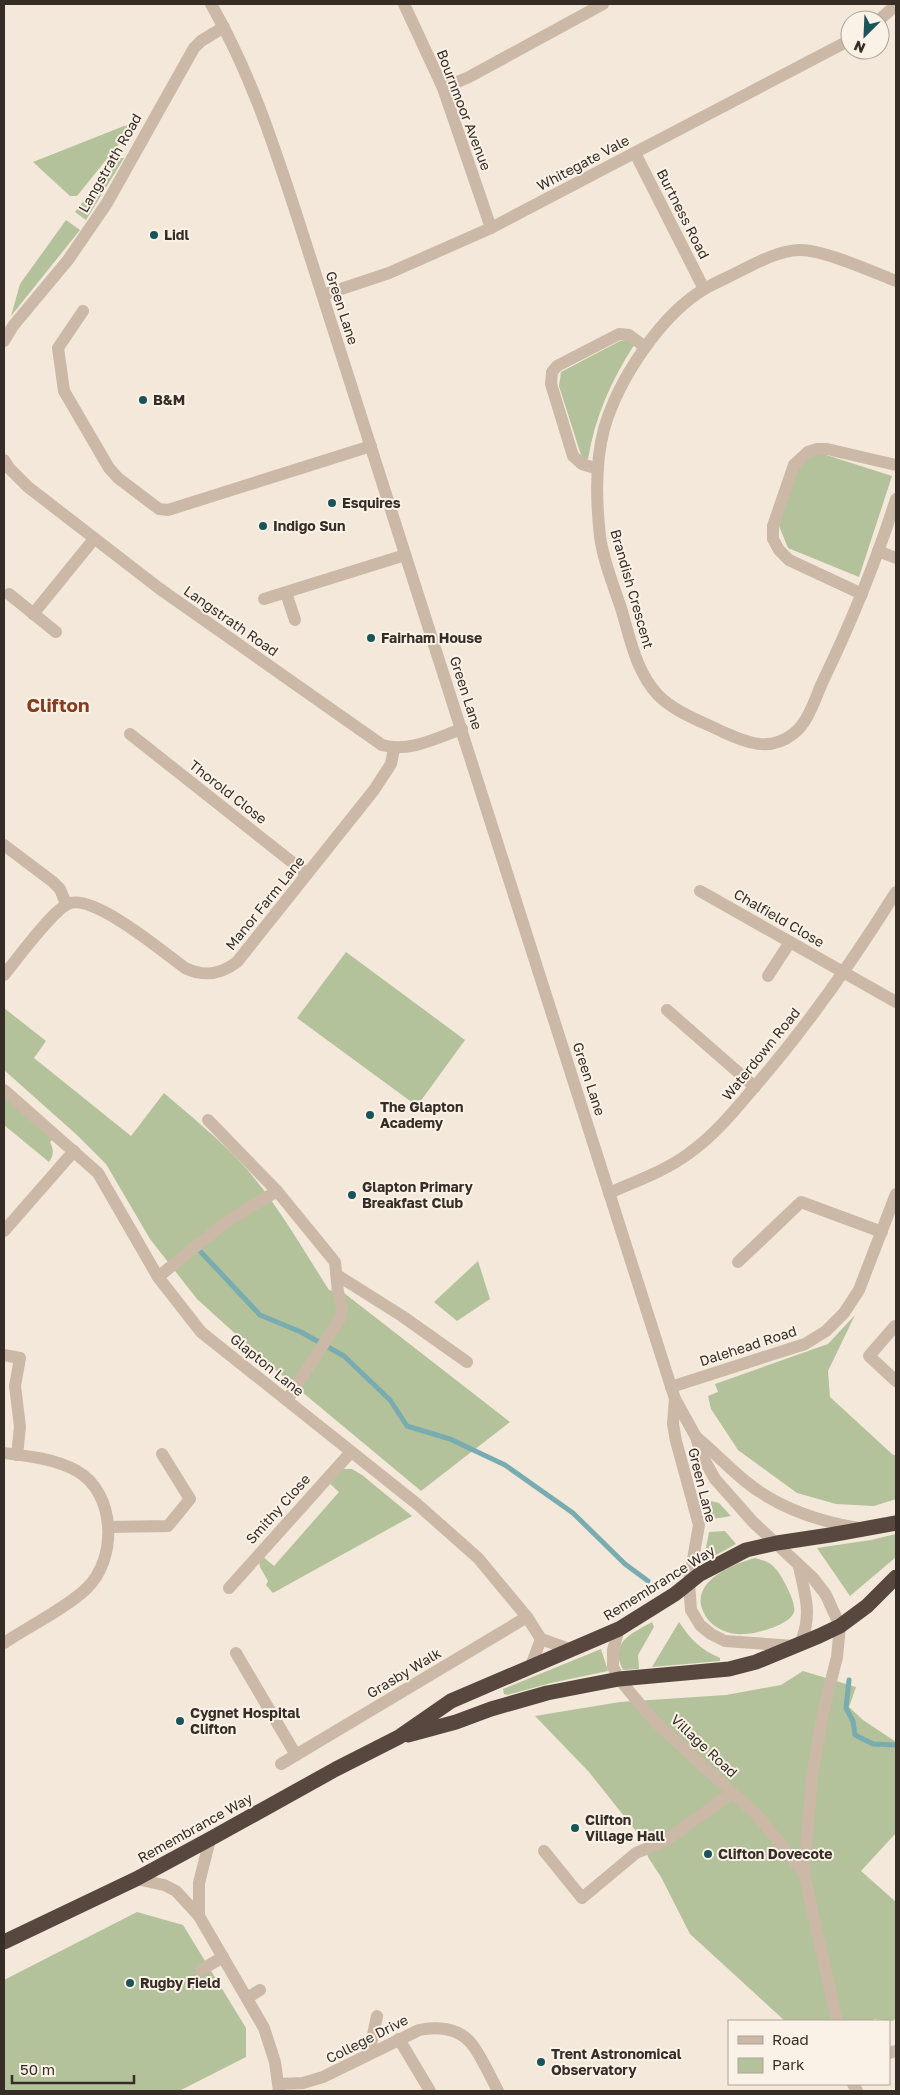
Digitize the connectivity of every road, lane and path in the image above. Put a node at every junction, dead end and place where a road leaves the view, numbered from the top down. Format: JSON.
{"nodes":[{"id":1,"x":211,"y":4,"type":"edge"},
{"id":2,"x":404,"y":4,"type":"edge"},
{"id":3,"x":604,"y":4,"type":"edge"},
{"id":4,"x":224,"y":27,"type":"junction"},
{"id":5,"x":840,"y":45,"type":"edge"},
{"id":6,"x":443,"y":88,"type":"junction"},
{"id":7,"x":635,"y":153,"type":"junction"},
{"id":8,"x":491,"y":228,"type":"junction"},
{"id":9,"x":896,"y":281,"type":"edge"},
{"id":10,"x":704,"y":289,"type":"junction"},
{"id":11,"x":323,"y":295,"type":"junction"},
{"id":12,"x":83,"y":311,"type":"dead end"},
{"id":13,"x":4,"y":339,"type":"edge"},
{"id":14,"x":645,"y":347,"type":"junction"},
{"id":15,"x":370,"y":446,"type":"junction"},
{"id":16,"x":4,"y":460,"type":"edge"},
{"id":17,"x":896,"y":465,"type":"edge"},
{"id":18,"x":598,"y":469,"type":"junction"},
{"id":19,"x":896,"y":499,"type":"edge"},
{"id":20,"x":94,"y":538,"type":"junction"},
{"id":21,"x":878,"y":552,"type":"junction"},
{"id":22,"x":405,"y":555,"type":"junction"},
{"id":23,"x":896,"y":558,"type":"edge"},
{"id":24,"x":286,"y":593,"type":"junction"},
{"id":25,"x":9,"y":594,"type":"dead end"},
{"id":26,"x":862,"y":594,"type":"junction"},
{"id":27,"x":264,"y":599,"type":"dead end"},
{"id":28,"x":33,"y":614,"type":"junction"},
{"id":29,"x":295,"y":620,"type":"dead end"},
{"id":30,"x":56,"y":632,"type":"dead end"},
{"id":31,"x":462,"y":729,"type":"junction"},
{"id":32,"x":130,"y":734,"type":"dead end"},
{"id":33,"x":394,"y":749,"type":"junction"},
{"id":34,"x":4,"y":845,"type":"edge"},
{"id":35,"x":307,"y":874,"type":"junction"},
{"id":36,"x":700,"y":891,"type":"dead end"},
{"id":37,"x":896,"y":892,"type":"edge"},
{"id":38,"x":66,"y":904,"type":"junction"},
{"id":39,"x":790,"y":942,"type":"junction"},
{"id":40,"x":843,"y":972,"type":"junction"},
{"id":41,"x":4,"y":975,"type":"edge"},
{"id":42,"x":768,"y":976,"type":"dead end"},
{"id":43,"x":896,"y":1002,"type":"edge"},
{"id":44,"x":666,"y":1010,"type":"dead end"},
{"id":45,"x":755,"y":1087,"type":"junction"},
{"id":46,"x":4,"y":1090,"type":"edge"},
{"id":47,"x":208,"y":1120,"type":"dead end"},
{"id":48,"x":74,"y":1151,"type":"junction"},
{"id":49,"x":277,"y":1190,"type":"junction"},
{"id":50,"x":609,"y":1193,"type":"junction"},
{"id":51,"x":896,"y":1194,"type":"edge"},
{"id":52,"x":4,"y":1231,"type":"edge"},
{"id":53,"x":882,"y":1232,"type":"junction"},
{"id":54,"x":738,"y":1262,"type":"dead end"},
{"id":55,"x":336,"y":1275,"type":"junction"},
{"id":56,"x":158,"y":1277,"type":"junction"},
{"id":57,"x":896,"y":1327,"type":"edge"},
{"id":58,"x":4,"y":1355,"type":"edge"},
{"id":59,"x":467,"y":1362,"type":"dead end"},
{"id":60,"x":896,"y":1381,"type":"edge"},
{"id":61,"x":673,"y":1393,"type":"junction"},
{"id":62,"x":286,"y":1400,"type":"junction"},
{"id":63,"x":696,"y":1437,"type":"junction"},
{"id":64,"x":351,"y":1452,"type":"junction"},
{"id":65,"x":4,"y":1453,"type":"edge"},
{"id":66,"x":162,"y":1454,"type":"dead end"},
{"id":67,"x":18,"y":1455,"type":"junction"},
{"id":68,"x":896,"y":1523,"type":"edge"},
{"id":69,"x":109,"y":1527,"type":"junction"},
{"id":70,"x":866,"y":1529,"type":"junction"},
{"id":71,"x":776,"y":1543,"type":"junction"},
{"id":72,"x":799,"y":1566,"type":"junction"},
{"id":73,"x":896,"y":1577,"type":"edge"},
{"id":74,"x":689,"y":1582,"type":"junction"},
{"id":75,"x":229,"y":1588,"type":"dead end"},
{"id":76,"x":527,"y":1617,"type":"junction"},
{"id":77,"x":840,"y":1626,"type":"junction"},
{"id":78,"x":620,"y":1629,"type":"junction"},
{"id":79,"x":541,"y":1640,"type":"junction"},
{"id":80,"x":4,"y":1643,"type":"edge"},
{"id":81,"x":798,"y":1645,"type":"junction"},
{"id":82,"x":569,"y":1649,"type":"junction"},
{"id":83,"x":236,"y":1653,"type":"dead end"},
{"id":84,"x":531,"y":1666,"type":"junction"},
{"id":85,"x":619,"y":1679,"type":"junction"},
{"id":86,"x":399,"y":1737,"type":"junction"},
{"id":87,"x":296,"y":1754,"type":"junction"},
{"id":88,"x":281,"y":1764,"type":"dead end"},
{"id":89,"x":732,"y":1793,"type":"junction"},
{"id":90,"x":210,"y":1839,"type":"junction"},
{"id":91,"x":544,"y":1850,"type":"dead end"},
{"id":92,"x":804,"y":1873,"type":"junction"},
{"id":93,"x":136,"y":1879,"type":"junction"},
{"id":94,"x":199,"y":1916,"type":"junction"},
{"id":95,"x":4,"y":1942,"type":"edge"},
{"id":96,"x":223,"y":1957,"type":"junction"},
{"id":97,"x":201,"y":1970,"type":"dead end"},
{"id":98,"x":260,"y":1990,"type":"dead end"},
{"id":99,"x":247,"y":1998,"type":"junction"},
{"id":100,"x":377,"y":2016,"type":"dead end"},
{"id":101,"x":837,"y":2020,"type":"edge"},
{"id":102,"x":399,"y":2039,"type":"junction"},
{"id":103,"x":369,"y":2054,"type":"junction"},
{"id":104,"x":279,"y":2088,"type":"edge"},
{"id":105,"x":430,"y":2091,"type":"edge"},
{"id":106,"x":498,"y":2091,"type":"edge"}],
"edges":[{"from":1,"to":4,"type":"street","name":"Green Lane"},
{"from":2,"to":6,"type":"street","name":"Bournmoor Avenue"},
{"from":3,"to":6,"type":"street"},
{"from":4,"to":11,"type":"street","name":"Green Lane"},
{"from":4,"to":13,"type":"street","name":"Langstrath Road"},
{"from":5,"to":7,"type":"street","name":"Whitegate Vale"},
{"from":6,"to":8,"type":"street","name":"Bournmoor Avenue"},
{"from":7,"to":8,"type":"street","name":"Whitegate Vale"},
{"from":7,"to":10,"type":"street","name":"Burtness Road"},
{"from":8,"to":11,"type":"street","name":"Whitegate Vale"},
{"from":9,"to":10,"type":"street","name":"Brandish Crescent"},
{"from":10,"to":14,"type":"street","name":"Brandish Crescent"},
{"from":11,"to":15,"type":"street","name":"Green Lane"},
{"from":12,"to":15,"type":"street"},
{"from":14,"to":18,"type":"street","name":"Brandish Crescent"},
{"from":14,"to":18,"type":"street"},
{"from":15,"to":22,"type":"street","name":"Green Lane"},
{"from":16,"to":20,"type":"street","name":"Langstrath Road"},
{"from":17,"to":26,"type":"street"},
{"from":18,"to":26,"type":"street","name":"Brandish Crescent"},
{"from":19,"to":21,"type":"street","name":"Brandish Crescent"},
{"from":20,"to":28,"type":"street"},
{"from":20,"to":33,"type":"street","name":"Langstrath Road"},
{"from":21,"to":23,"type":"street"},
{"from":21,"to":26,"type":"street","name":"Brandish Crescent"},
{"from":22,"to":24,"type":"street"},
{"from":22,"to":31,"type":"street","name":"Green Lane"},
{"from":24,"to":27,"type":"street"},
{"from":24,"to":29,"type":"street"},
{"from":25,"to":28,"type":"street"},
{"from":28,"to":30,"type":"street"},
{"from":31,"to":33,"type":"street"},
{"from":31,"to":50,"type":"street","name":"Green Lane"},
{"from":32,"to":35,"type":"street","name":"Thorold Close"},
{"from":33,"to":35,"type":"street","name":"Manor Farm Lane"},
{"from":34,"to":38,"type":"street"},
{"from":35,"to":38,"type":"street","name":"Manor Farm Lane"},
{"from":36,"to":39,"type":"street","name":"Chalfield Close"},
{"from":37,"to":40,"type":"street","name":"Waterdown Road"},
{"from":38,"to":41,"type":"street"},
{"from":39,"to":40,"type":"street","name":"Chalfield Close"},
{"from":39,"to":42,"type":"street"},
{"from":40,"to":43,"type":"street","name":"Chalfield Close"},
{"from":40,"to":45,"type":"street","name":"Waterdown Road"},
{"from":44,"to":45,"type":"street"},
{"from":45,"to":50,"type":"street","name":"Waterdown Road"},
{"from":46,"to":48,"type":"street","name":"Glapton Lane"},
{"from":47,"to":49,"type":"street"},
{"from":48,"to":52,"type":"street"},
{"from":48,"to":56,"type":"street","name":"Glapton Lane"},
{"from":49,"to":55,"type":"street"},
{"from":49,"to":56,"type":"street"},
{"from":50,"to":61,"type":"street","name":"Green Lane"},
{"from":51,"to":53,"type":"street","name":"Dalehead Road"},
{"from":53,"to":54,"type":"street"},
{"from":53,"to":61,"type":"street","name":"Dalehead Road"},
{"from":55,"to":59,"type":"street"},
{"from":55,"to":62,"type":"street"},
{"from":56,"to":62,"type":"street","name":"Glapton Lane"},
{"from":57,"to":60,"type":"street"},
{"from":58,"to":67,"type":"street"},
{"from":61,"to":63,"type":"street","name":"Green Lane"},
{"from":61,"to":74,"type":"street","name":"Green Lane"},
{"from":62,"to":64,"type":"street","name":"Glapton Lane"},
{"from":63,"to":70,"type":"street","name":"Green Lane"},
{"from":63,"to":71,"type":"street","name":"Green Lane"},
{"from":64,"to":75,"type":"street","name":"Smithy Close"},
{"from":64,"to":76,"type":"street","name":"Glapton Lane"},
{"from":65,"to":67,"type":"street"},
{"from":66,"to":69,"type":"street"},
{"from":67,"to":69,"type":"street"},
{"from":68,"to":70,"type":"highway","name":"Remembrance Way"},
{"from":69,"to":80,"type":"street"},
{"from":70,"to":71,"type":"highway","name":"Remembrance Way"},
{"from":71,"to":72,"type":"street","name":"Green Lane"},
{"from":71,"to":74,"type":"highway","name":"Remembrance Way"},
{"from":72,"to":77,"type":"street","name":"Green Lane"},
{"from":72,"to":81,"type":"street"},
{"from":73,"to":77,"type":"highway","name":"Remembrance Way"},
{"from":74,"to":78,"type":"highway","name":"Remembrance Way"},
{"from":74,"to":81,"type":"street","name":"Green Lane"},
{"from":76,"to":79,"type":"street","name":"Glapton Lane"},
{"from":76,"to":87,"type":"street","name":"Grasby Walk"},
{"from":77,"to":81,"type":"highway","name":"Remembrance Way"},
{"from":77,"to":92,"type":"street","name":"Village Road"},
{"from":78,"to":82,"type":"highway","name":"Remembrance Way"},
{"from":78,"to":85,"type":"street","name":"Village Road"},
{"from":79,"to":82,"type":"street"},
{"from":79,"to":84,"type":"street"},
{"from":81,"to":85,"type":"highway","name":"Remembrance Way"},
{"from":82,"to":84,"type":"highway","name":"Remembrance Way"},
{"from":83,"to":87,"type":"street"},
{"from":84,"to":86,"type":"highway","name":"Remembrance Way"},
{"from":85,"to":86,"type":"highway","name":"Remembrance Way"},
{"from":85,"to":89,"type":"street","name":"Village Road"},
{"from":86,"to":90,"type":"highway","name":"Remembrance Way"},
{"from":87,"to":88,"type":"street","name":"Grasby Walk"},
{"from":89,"to":91,"type":"street"},
{"from":89,"to":92,"type":"street","name":"Village Road"},
{"from":90,"to":93,"type":"highway","name":"Remembrance Way"},
{"from":90,"to":94,"type":"street"},
{"from":92,"to":101,"type":"street","name":"Village Road"},
{"from":93,"to":94,"type":"street"},
{"from":93,"to":95,"type":"highway","name":"Remembrance Way"},
{"from":94,"to":96,"type":"street"},
{"from":96,"to":97,"type":"street"},
{"from":96,"to":99,"type":"street"},
{"from":98,"to":99,"type":"street"},
{"from":99,"to":104,"type":"street"},
{"from":100,"to":103,"type":"street"},
{"from":102,"to":103,"type":"street","name":"College Drive"},
{"from":102,"to":105,"type":"street"},
{"from":102,"to":106,"type":"street","name":"College Drive"},
{"from":103,"to":104,"type":"street","name":"College Drive"}]}
